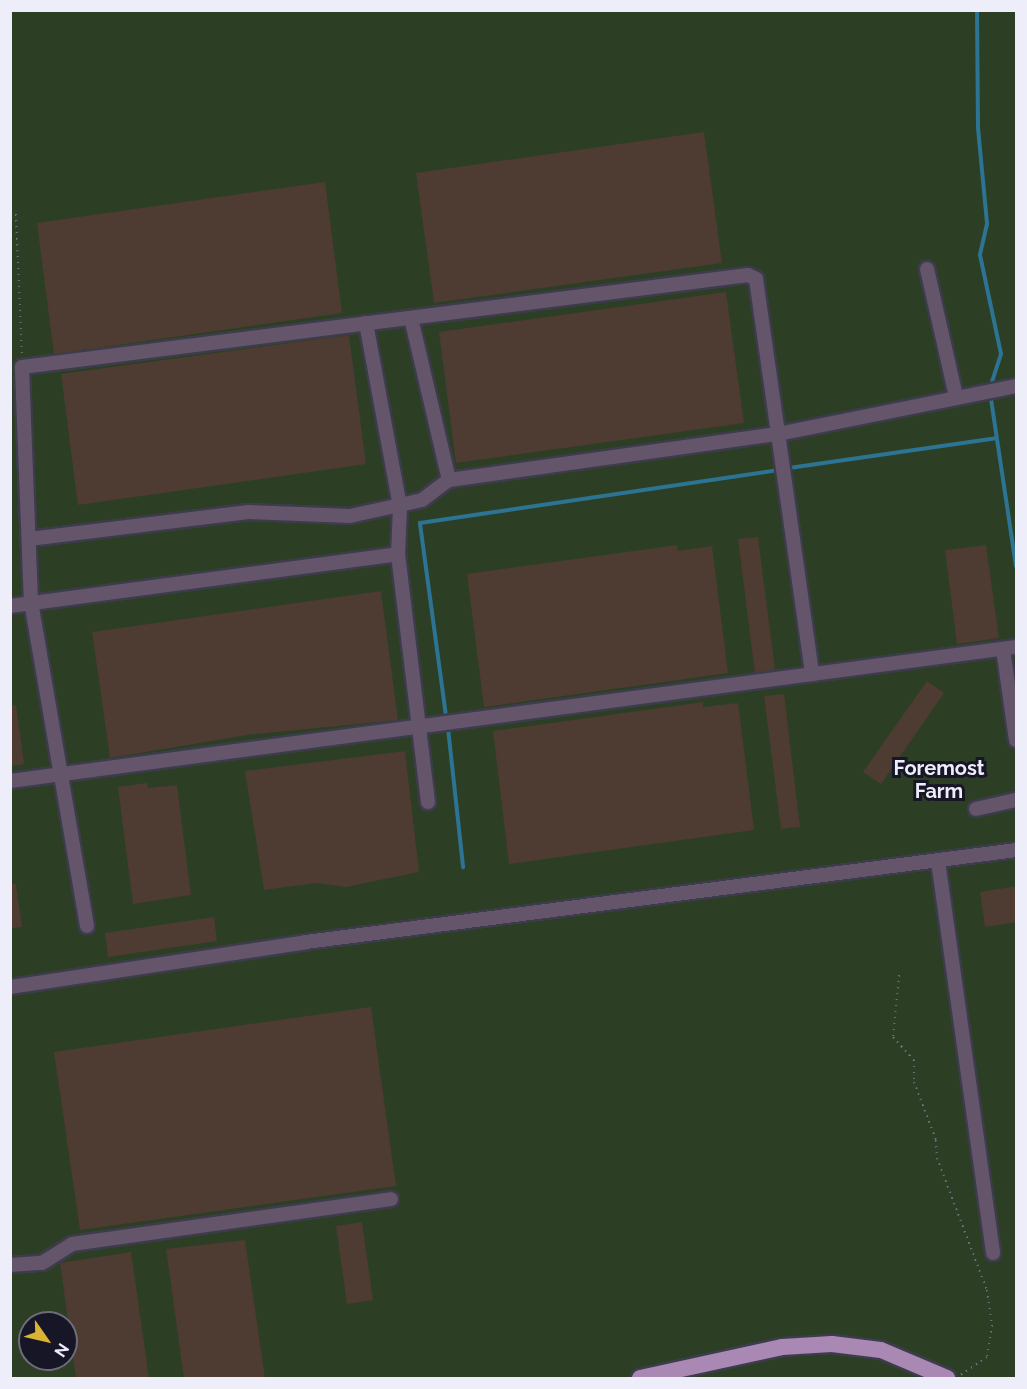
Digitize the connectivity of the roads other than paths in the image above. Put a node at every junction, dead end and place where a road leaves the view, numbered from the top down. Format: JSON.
{"nodes":[{"id":1,"x":927,"y":269,"type":"dead end"},
{"id":2,"x":411,"y":318,"type":"junction"},
{"id":3,"x":366,"y":323,"type":"junction"},
{"id":4,"x":1017,"y":386,"type":"edge"},
{"id":5,"x":956,"y":397,"type":"junction"},
{"id":6,"x":778,"y":434,"type":"junction"},
{"id":7,"x":449,"y":480,"type":"junction"},
{"id":8,"x":400,"y":507,"type":"junction"},
{"id":9,"x":29,"y":539,"type":"junction"},
{"id":10,"x":398,"y":554,"type":"junction"},
{"id":11,"x":31,"y":603,"type":"junction"},
{"id":12,"x":10,"y":606,"type":"edge"},
{"id":13,"x":1010,"y":648,"type":"edge"},
{"id":14,"x":812,"y":674,"type":"junction"},
{"id":15,"x":420,"y":726,"type":"junction"},
{"id":16,"x":1017,"y":740,"type":"edge"},
{"id":17,"x":63,"y":774,"type":"junction"},
{"id":18,"x":10,"y":781,"type":"edge"},
{"id":19,"x":1017,"y":800,"type":"edge"},
{"id":20,"x":428,"y":802,"type":"dead end"},
{"id":21,"x":976,"y":808,"type":"dead end"},
{"id":22,"x":1017,"y":850,"type":"edge"},
{"id":23,"x":938,"y":861,"type":"junction"},
{"id":24,"x":87,"y":926,"type":"dead end"},
{"id":25,"x":10,"y":987,"type":"edge"},
{"id":26,"x":391,"y":1199,"type":"dead end"},
{"id":27,"x":993,"y":1252,"type":"dead end"},
{"id":28,"x":10,"y":1265,"type":"edge"},
{"id":29,"x":640,"y":1378,"type":"edge"},
{"id":30,"x":947,"y":1378,"type":"edge"}],
"edges":[{"from":1,"to":5,"type":"lane"},
{"from":2,"to":3,"type":"lane"},
{"from":2,"to":6,"type":"lane"},
{"from":2,"to":7,"type":"lane"},
{"from":3,"to":8,"type":"lane"},
{"from":3,"to":9,"type":"lane"},
{"from":4,"to":5,"type":"lane"},
{"from":5,"to":6,"type":"lane"},
{"from":6,"to":7,"type":"lane"},
{"from":6,"to":14,"type":"lane"},
{"from":7,"to":8,"type":"lane"},
{"from":8,"to":9,"type":"lane"},
{"from":8,"to":10,"type":"lane"},
{"from":9,"to":11,"type":"lane"},
{"from":10,"to":11,"type":"lane"},
{"from":10,"to":15,"type":"lane"},
{"from":11,"to":12,"type":"lane"},
{"from":11,"to":17,"type":"lane"},
{"from":13,"to":14,"type":"lane"},
{"from":13,"to":16,"type":"lane"},
{"from":14,"to":15,"type":"lane"},
{"from":15,"to":17,"type":"lane"},
{"from":15,"to":20,"type":"lane"},
{"from":17,"to":18,"type":"lane"},
{"from":17,"to":24,"type":"lane"},
{"from":19,"to":21,"type":"lane"},
{"from":22,"to":23,"type":"lane"},
{"from":23,"to":25,"type":"lane"},
{"from":23,"to":27,"type":"lane"},
{"from":26,"to":28,"type":"lane"},
{"from":29,"to":30,"type":"main road"}]}
